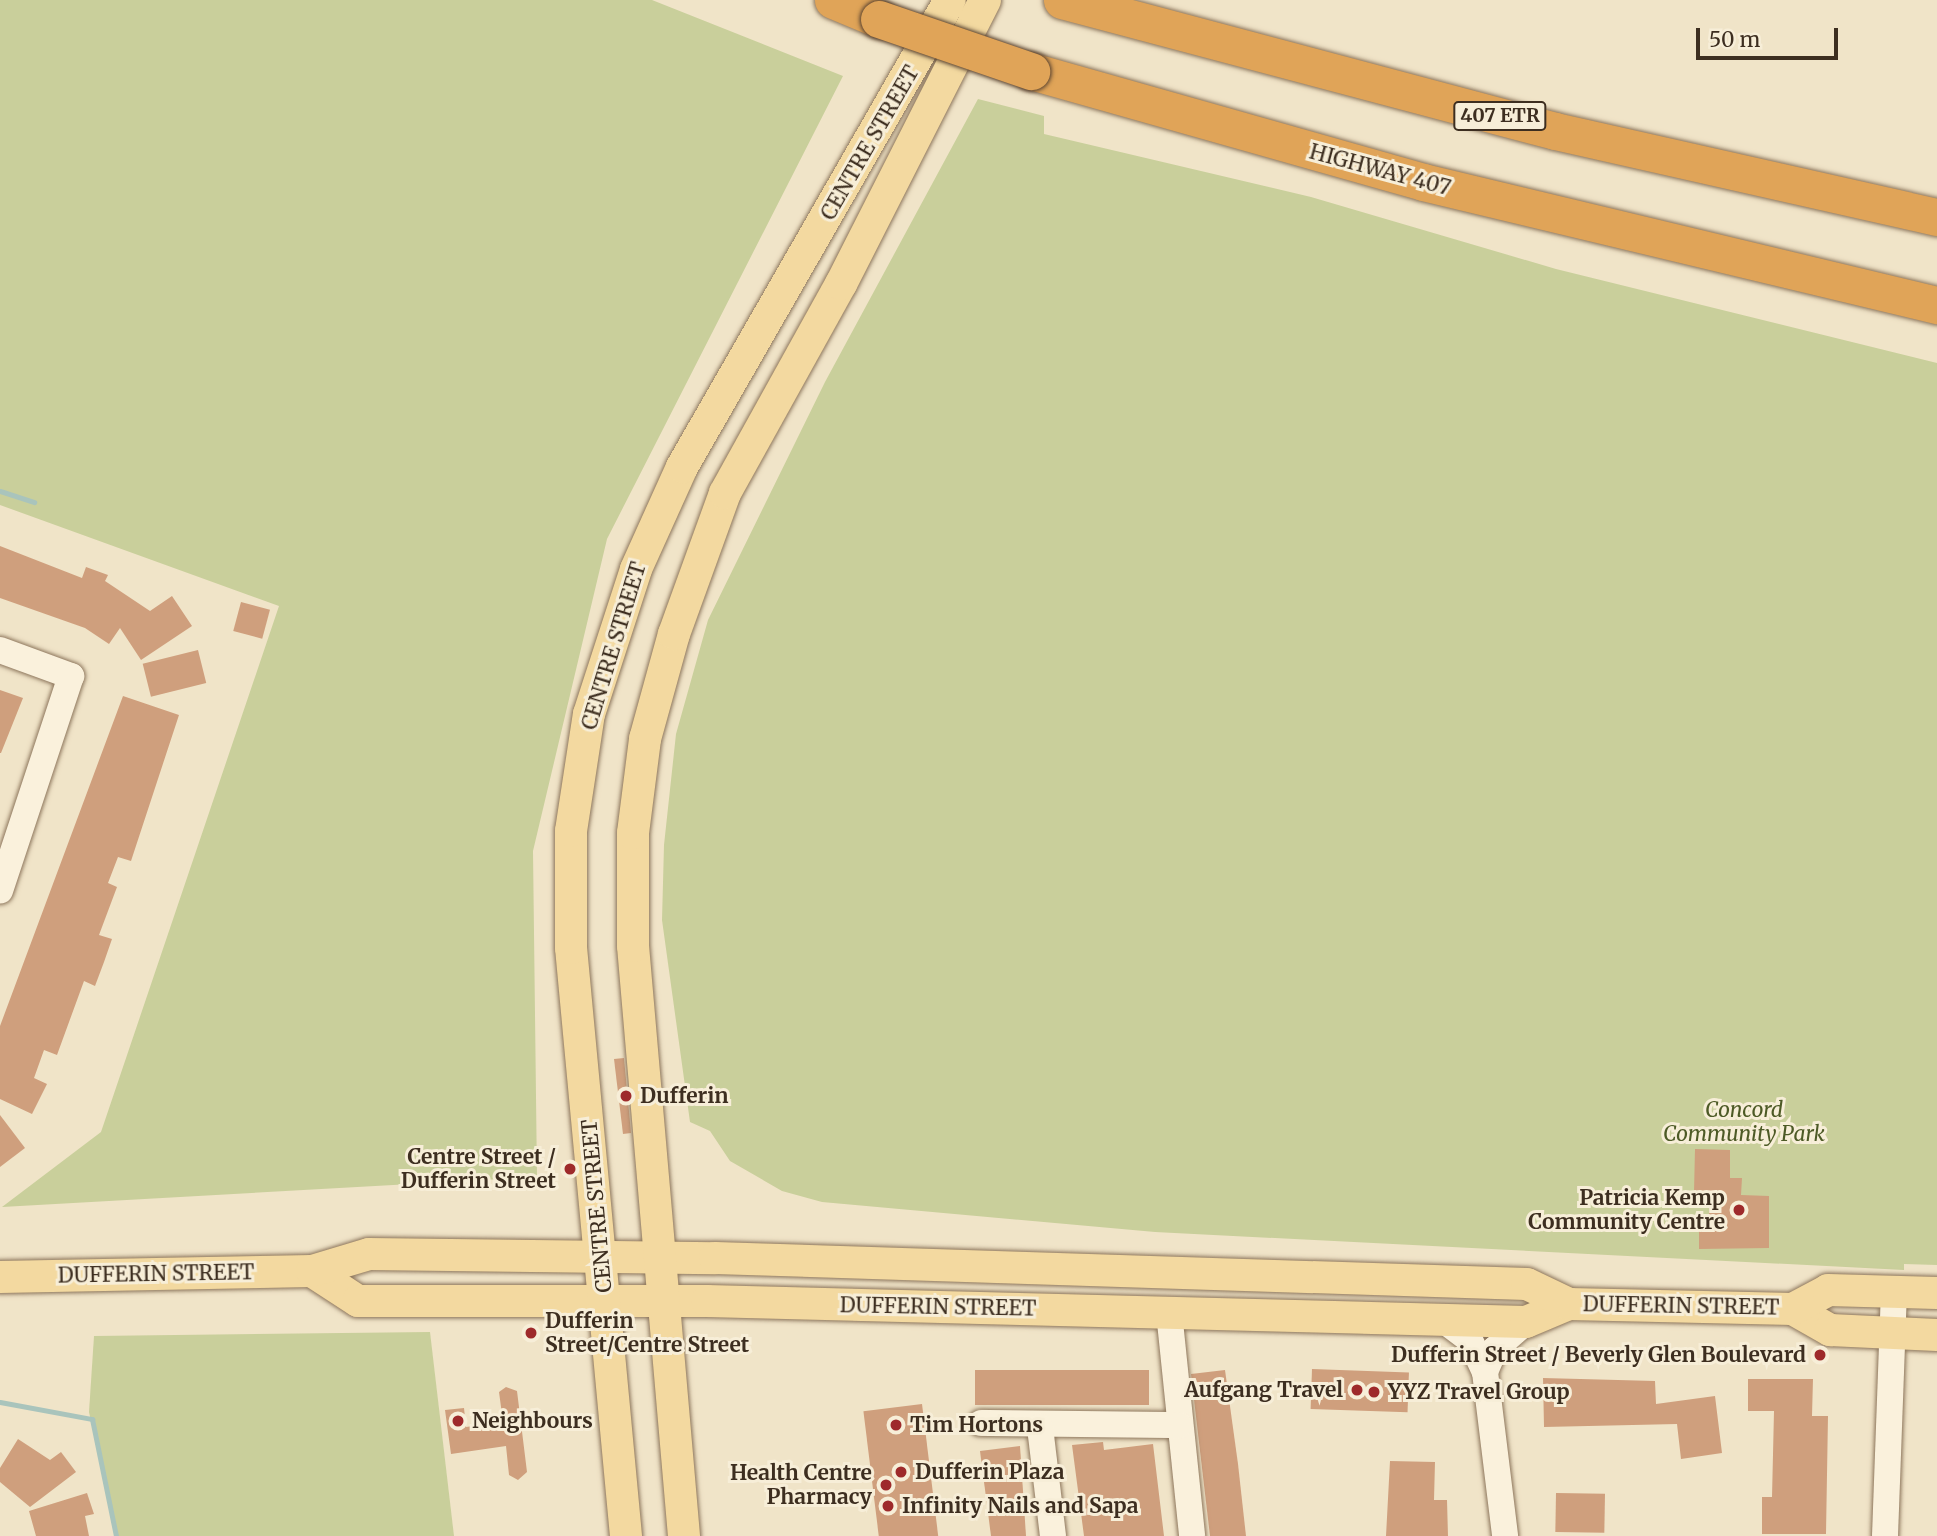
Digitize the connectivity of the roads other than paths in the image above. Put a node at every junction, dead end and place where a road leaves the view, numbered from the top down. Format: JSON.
{"nodes":[{"id":1,"x":833,"y":0,"type":"edge"},
{"id":2,"x":950,"y":0,"type":"edge"},
{"id":3,"x":985,"y":0,"type":"edge"},
{"id":4,"x":1064,"y":1,"type":"edge"},
{"id":5,"x":1937,"y":217,"type":"edge"},
{"id":6,"x":1937,"y":305,"type":"edge"},
{"id":7,"x":0,"y":650,"type":"edge"},
{"id":8,"x":0,"y":891,"type":"edge"},
{"id":9,"x":603,"y":1255,"type":"junction"},
{"id":10,"x":312,"y":1271,"type":"junction"},
{"id":11,"x":0,"y":1277,"type":"edge"},
{"id":12,"x":646,"y":1289,"type":"junction"},
{"id":13,"x":1894,"y":1292,"type":"junction"},
{"id":14,"x":1937,"y":1293,"type":"edge"},
{"id":15,"x":1569,"y":1304,"type":"junction"},
{"id":16,"x":1793,"y":1309,"type":"junction"},
{"id":17,"x":1169,"y":1312,"type":"junction"},
{"id":18,"x":1442,"y":1319,"type":"junction"},
{"id":19,"x":1526,"y":1322,"type":"junction"},
{"id":20,"x":1894,"y":1334,"type":"junction"},
{"id":21,"x":1937,"y":1335,"type":"edge"},
{"id":22,"x":1485,"y":1372,"type":"junction"},
{"id":23,"x":981,"y":1423,"type":"dead end"},
{"id":24,"x":1179,"y":1425,"type":"junction"},
{"id":25,"x":1040,"y":1427,"type":"junction"},
{"id":26,"x":626,"y":1536,"type":"edge"},
{"id":27,"x":684,"y":1536,"type":"edge"},
{"id":28,"x":1053,"y":1536,"type":"edge"},
{"id":29,"x":1192,"y":1536,"type":"edge"},
{"id":30,"x":1505,"y":1536,"type":"edge"},
{"id":31,"x":1885,"y":1536,"type":"edge"}],
"edges":[{"from":1,"to":6,"type":"highway","name":"HIGHWAY 407","bridge":true},
{"from":2,"to":9,"type":"main road","name":"CENTRE STREET"},
{"from":3,"to":12,"type":"main road","name":"CENTRE STREET"},
{"from":4,"to":5,"type":"highway","number":"407 ETR"},
{"from":7,"to":8,"type":"street"},
{"from":9,"to":10,"type":"main road","name":"DUFFERIN STREET"},
{"from":9,"to":12,"type":"main road","name":"DUFFERIN STREET"},
{"from":9,"to":12,"type":"main road","name":"CENTRE STREET"},
{"from":10,"to":11,"type":"main road","name":"DUFFERIN STREET"},
{"from":10,"to":12,"type":"main road","name":"DUFFERIN STREET"},
{"from":12,"to":15,"type":"main road","name":"DUFFERIN STREET"},
{"from":12,"to":17,"type":"main road","name":"DUFFERIN STREET"},
{"from":12,"to":26,"type":"main road"},
{"from":12,"to":27,"type":"main road","name":"CENTRE STREET"},
{"from":13,"to":14,"type":"main road","name":"DUFFERIN STREET"},
{"from":13,"to":16,"type":"main road","name":"DUFFERIN STREET"},
{"from":13,"to":20,"type":"street"},
{"from":15,"to":16,"type":"main road","name":"DUFFERIN STREET"},
{"from":15,"to":19,"type":"main road","name":"DUFFERIN STREET"},
{"from":16,"to":20,"type":"main road","name":"DUFFERIN STREET"},
{"from":17,"to":18,"type":"main road","name":"DUFFERIN STREET"},
{"from":17,"to":24,"type":"street"},
{"from":18,"to":19,"type":"main road","name":"DUFFERIN STREET"},
{"from":18,"to":22,"type":"street"},
{"from":19,"to":22,"type":"street"},
{"from":20,"to":21,"type":"main road","name":"DUFFERIN STREET"},
{"from":20,"to":31,"type":"street"},
{"from":22,"to":30,"type":"street"},
{"from":23,"to":25,"type":"street"},
{"from":24,"to":25,"type":"street"},
{"from":24,"to":29,"type":"street"},
{"from":25,"to":28,"type":"street"}]}
